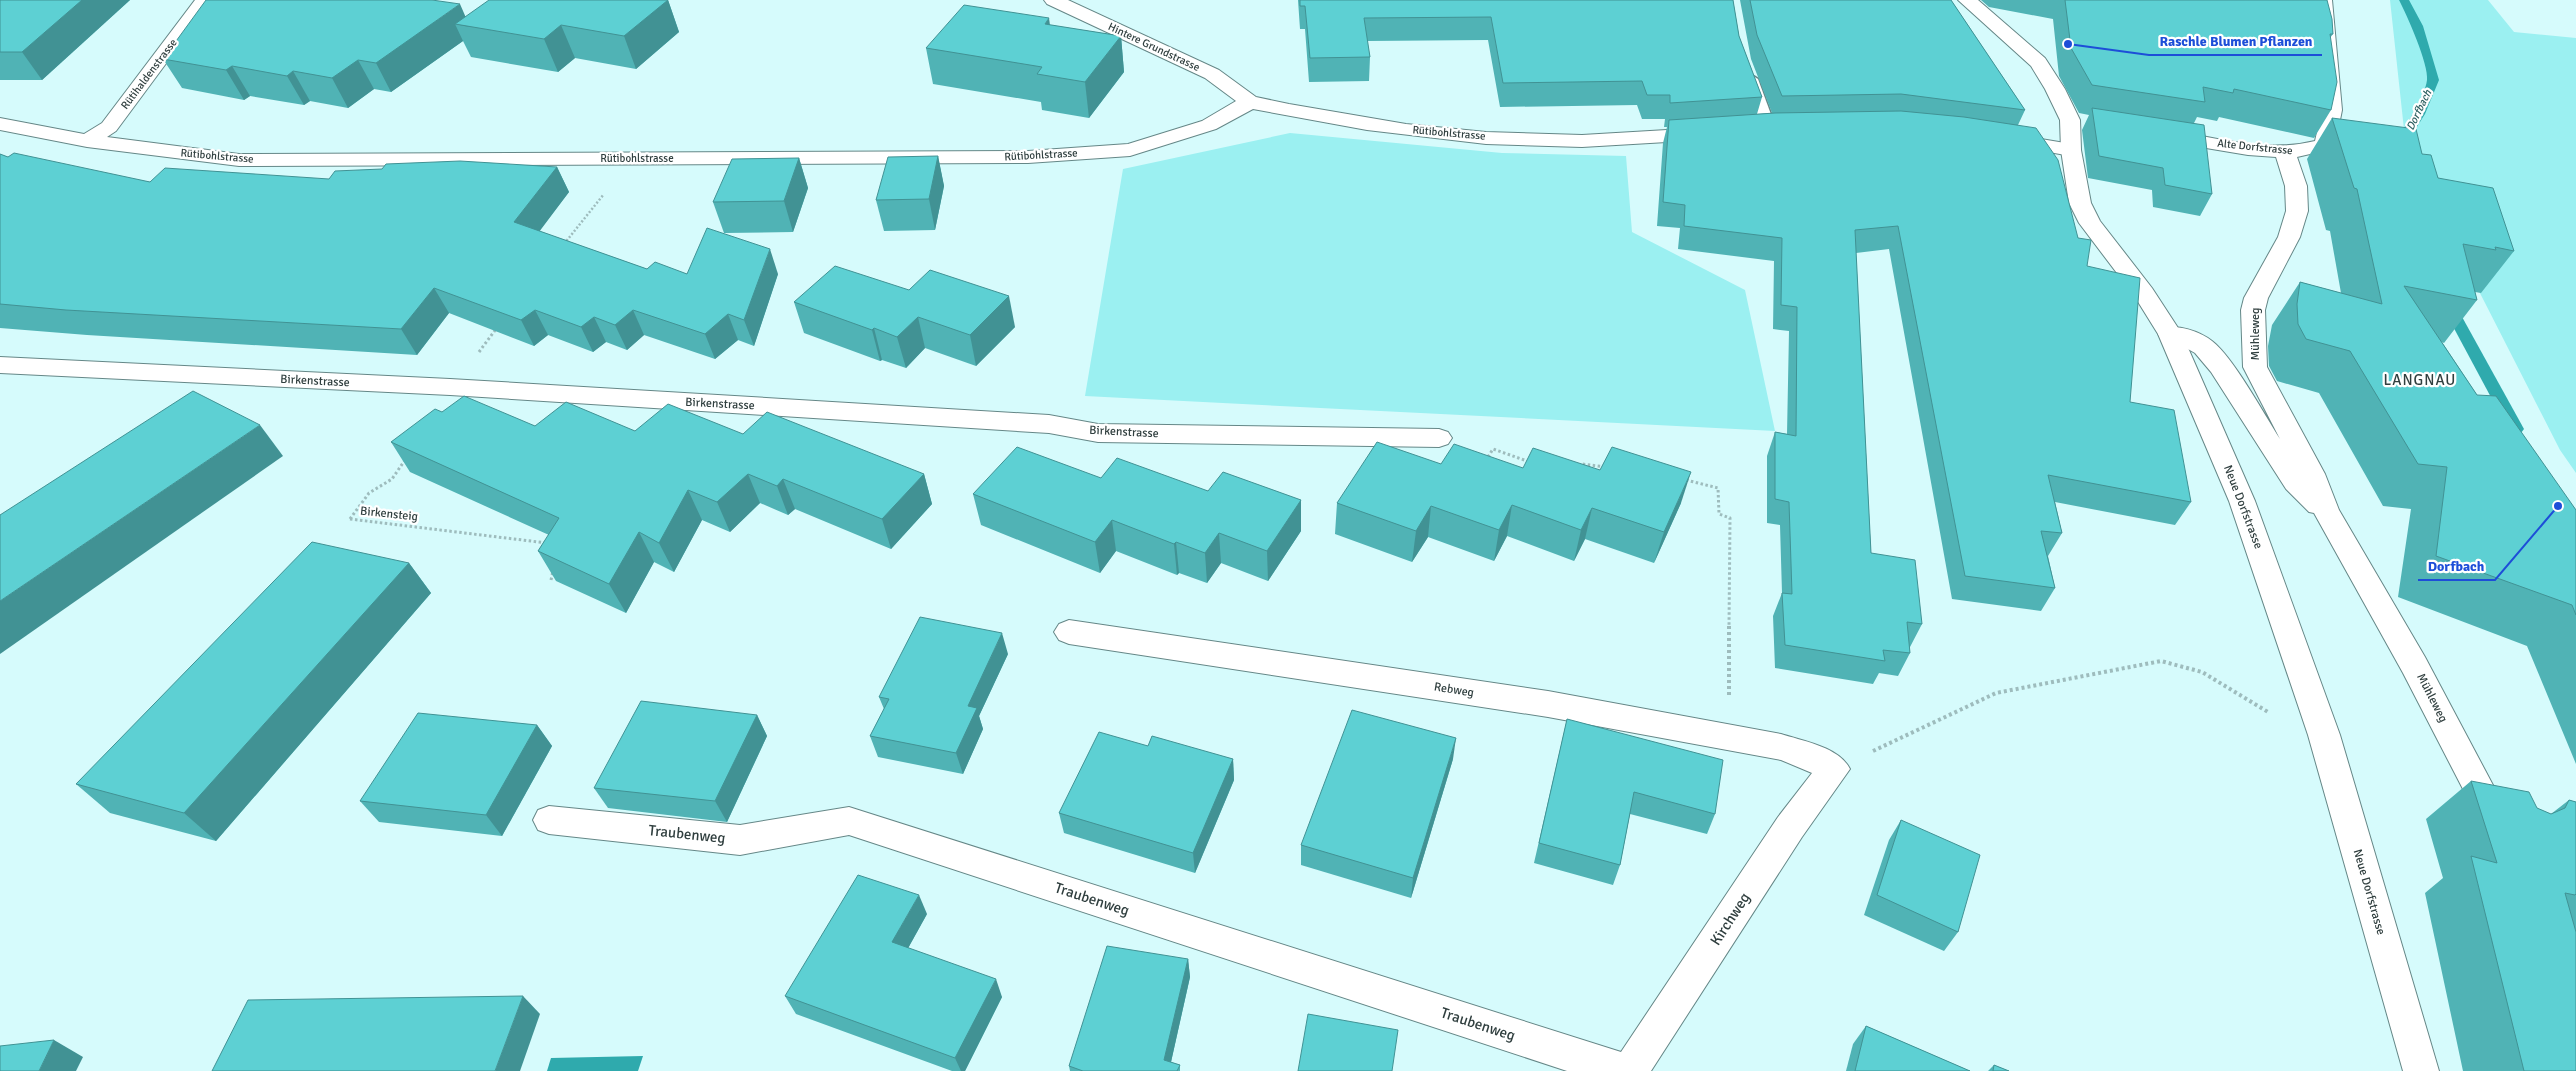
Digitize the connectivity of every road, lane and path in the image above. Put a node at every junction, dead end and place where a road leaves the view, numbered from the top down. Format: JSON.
{"nodes":[{"id":1,"x":204,"y":0,"type":"edge"},
{"id":2,"x":1053,"y":0,"type":"edge"},
{"id":3,"x":1966,"y":0,"type":"edge"},
{"id":4,"x":2323,"y":0,"type":"edge"},
{"id":5,"x":1745,"y":68,"type":"edge"},
{"id":6,"x":1250,"y":102,"type":"junction"},
{"id":7,"x":0,"y":124,"type":"edge"},
{"id":8,"x":1767,"y":129,"type":"edge"},
{"id":9,"x":1718,"y":132,"type":"edge"},
{"id":10,"x":2147,"y":132,"type":"edge"},
{"id":11,"x":1994,"y":138,"type":"edge"},
{"id":12,"x":87,"y":141,"type":"junction"},
{"id":13,"x":2071,"y":150,"type":"junction"},
{"id":14,"x":2285,"y":152,"type":"junction"},
{"id":15,"x":632,"y":158,"type":"junction"},
{"id":16,"x":560,"y":249,"type":"edge"},
{"id":17,"x":499,"y":326,"type":"edge"},
{"id":18,"x":2170,"y":334,"type":"junction"},
{"id":19,"x":0,"y":365,"type":"edge"},
{"id":20,"x":450,"y":387,"type":"junction"},
{"id":21,"x":1439,"y":438,"type":"dead end"},
{"id":22,"x":1479,"y":455,"type":"edge"},
{"id":23,"x":408,"y":456,"type":"edge"},
{"id":24,"x":1532,"y":463,"type":"edge"},
{"id":25,"x":1611,"y":467,"type":"edge"},
{"id":26,"x":1577,"y":470,"type":"edge"},
{"id":27,"x":1685,"y":479,"type":"edge"},
{"id":28,"x":2326,"y":511,"type":"junction"},
{"id":29,"x":552,"y":544,"type":"edge"},
{"id":30,"x":555,"y":563,"type":"edge"},
{"id":31,"x":551,"y":580,"type":"edge"},
{"id":32,"x":1069,"y":632,"type":"dead end"},
{"id":33,"x":1729,"y":705,"type":"dead end"},
{"id":34,"x":2324,"y":735,"type":"junction"},
{"id":35,"x":1834,"y":769,"type":"junction"},
{"id":36,"x":549,"y":820,"type":"dead end"},
{"id":37,"x":2503,"y":835,"type":"edge"},
{"id":38,"x":1623,"y":1071,"type":"edge"},
{"id":39,"x":1630,"y":1071,"type":"edge"},
{"id":40,"x":2421,"y":1071,"type":"edge"}],
"edges":[{"from":1,"to":12,"type":"street","name":"Rütihaldenstrasse"},
{"from":2,"to":6,"type":"street","name":"Hintere Grundstrasse"},
{"from":3,"to":13,"type":"street","name":"Neue Dorfstrasse"},
{"from":4,"to":14,"type":"street","name":"Alte Dorfstrasse"},
{"from":5,"to":8,"type":"lane"},
{"from":6,"to":9,"type":"street","name":"Rütibohlstrasse"},
{"from":6,"to":15,"type":"street","name":"Rütibohlstrasse"},
{"from":7,"to":12,"type":"street","name":"Rütibohlstrasse"},
{"from":10,"to":14,"type":"street","name":"Alte Dorfstrasse"},
{"from":11,"to":13,"type":"street"},
{"from":12,"to":15,"type":"street","name":"Rütibohlstrasse"},
{"from":13,"to":18,"type":"street","name":"Neue Dorfstrasse"},
{"from":14,"to":28,"type":"street","name":"Mühleweg"},
{"from":15,"to":16,"type":"path"},
{"from":17,"to":20,"type":"path"},
{"from":18,"to":28,"type":"street","name":"Mühleweg"},
{"from":18,"to":34,"type":"street","name":"Neue Dorfstrasse"},
{"from":19,"to":20,"type":"street","name":"Birkenstrasse"},
{"from":20,"to":21,"type":"street","name":"Birkenstrasse"},
{"from":22,"to":24,"type":"path"},
{"from":23,"to":29,"type":"path","name":"Birkensteig"},
{"from":25,"to":26,"type":"path"},
{"from":27,"to":33,"type":"path"},
{"from":28,"to":37,"type":"street","name":"Mühleweg"},
{"from":30,"to":31,"type":"path"},
{"from":32,"to":35,"type":"street","name":"Rebweg"},
{"from":34,"to":35,"type":"path"},
{"from":34,"to":40,"type":"street","name":"Neue Dorfstrasse"},
{"from":35,"to":39,"type":"street","name":"Kirchweg"},
{"from":36,"to":38,"type":"street","name":"Traubenweg"}]}
